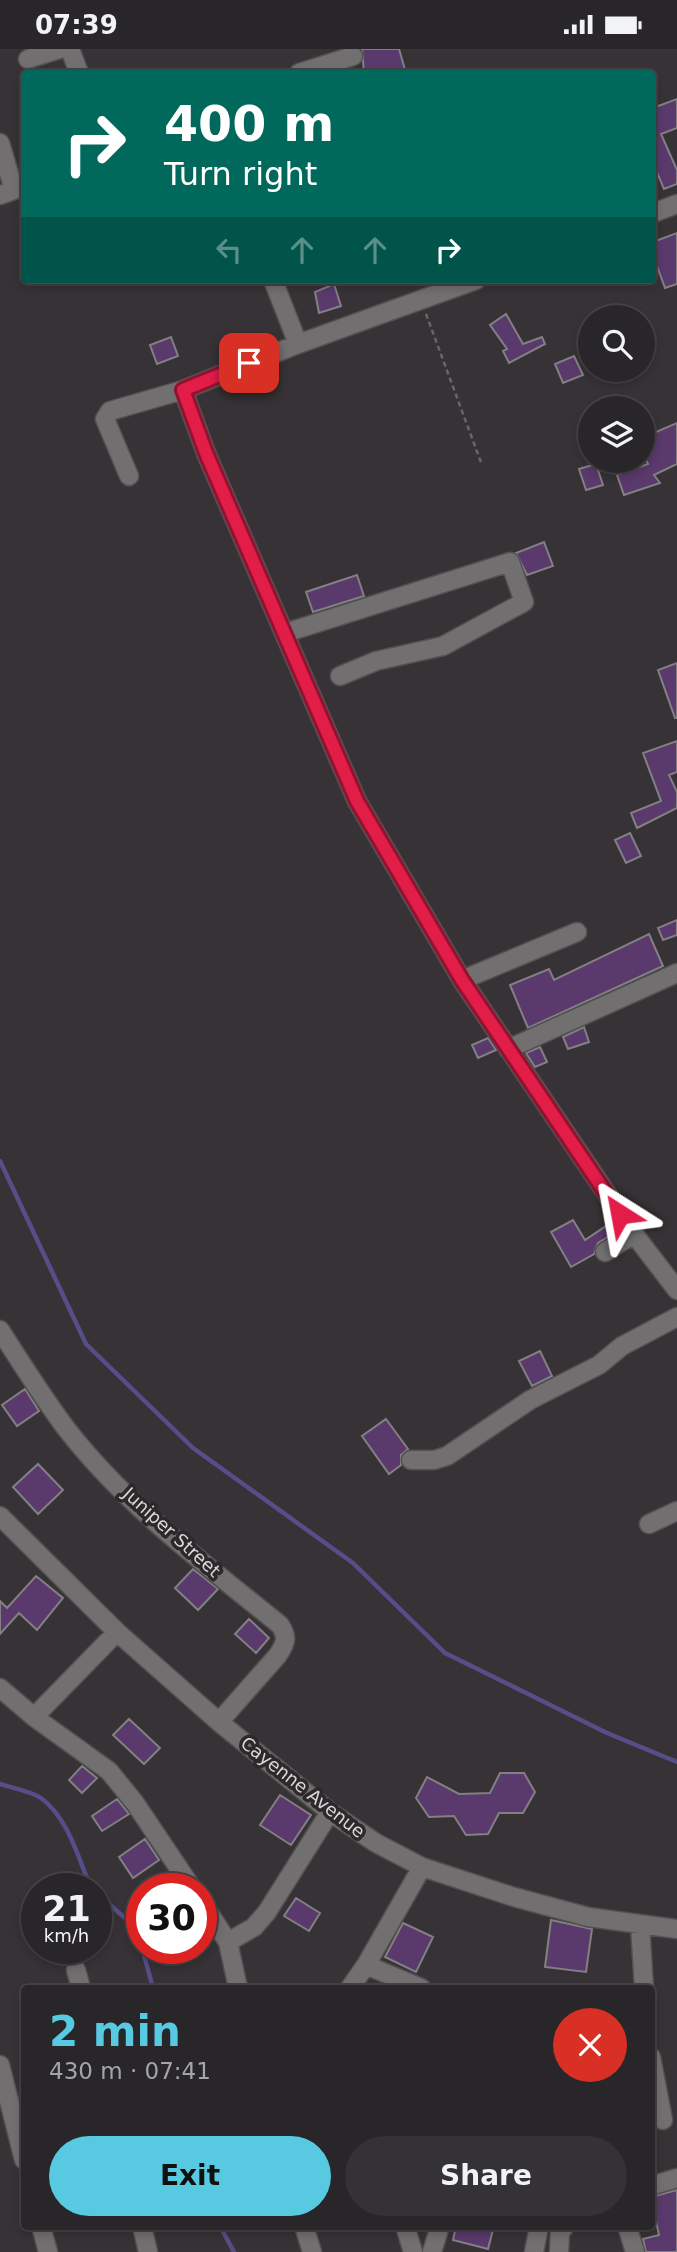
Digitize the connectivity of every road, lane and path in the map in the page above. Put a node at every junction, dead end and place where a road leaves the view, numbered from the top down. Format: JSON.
{"nodes":[{"id":1,"x":60,"y":49,"type":"edge"},
{"id":2,"x":70,"y":49,"type":"edge"},
{"id":3,"x":352,"y":52,"type":"edge"},
{"id":4,"x":28,"y":59,"type":"dead end"},
{"id":5,"x":78,"y":70,"type":"edge"},
{"id":6,"x":307,"y":70,"type":"edge"},
{"id":7,"x":358,"y":70,"type":"edge"},
{"id":8,"x":0,"y":143,"type":"edge"},
{"id":9,"x":0,"y":195,"type":"edge"},
{"id":10,"x":677,"y":204,"type":"edge"},
{"id":11,"x":656,"y":212,"type":"edge"},
{"id":12,"x":275,"y":284,"type":"edge"},
{"id":13,"x":466,"y":284,"type":"edge"},
{"id":14,"x":421,"y":301,"type":"junction"},
{"id":15,"x":298,"y":344,"type":"junction"},
{"id":16,"x":183,"y":390,"type":"junction"},
{"id":17,"x":482,"y":465,"type":"dead end"},
{"id":18,"x":128,"y":476,"type":"dead end"},
{"id":19,"x":285,"y":633,"type":"junction"},
{"id":20,"x":340,"y":676,"type":"dead end"},
{"id":21,"x":577,"y":932,"type":"dead end"},
{"id":22,"x":677,"y":973,"type":"edge"},
{"id":23,"x":462,"y":980,"type":"junction"},
{"id":24,"x":508,"y":1049,"type":"junction"},
{"id":25,"x":634,"y":1234,"type":"junction"},
{"id":26,"x":605,"y":1252,"type":"dead end"},
{"id":27,"x":677,"y":1290,"type":"edge"},
{"id":28,"x":677,"y":1317,"type":"edge"},
{"id":29,"x":0,"y":1330,"type":"edge"},
{"id":30,"x":411,"y":1460,"type":"dead end"},
{"id":31,"x":677,"y":1511,"type":"edge"},
{"id":32,"x":0,"y":1516,"type":"edge"},
{"id":33,"x":649,"y":1524,"type":"dead end"},
{"id":34,"x":117,"y":1632,"type":"junction"},
{"id":35,"x":0,"y":1688,"type":"edge"},
{"id":36,"x":34,"y":1717,"type":"junction"},
{"id":37,"x":219,"y":1722,"type":"junction"},
{"id":38,"x":330,"y":1812,"type":"junction"},
{"id":39,"x":422,"y":1867,"type":"junction"},
{"id":40,"x":182,"y":1873,"type":"edge"},
{"id":41,"x":217,"y":1925,"type":"edge"},
{"id":42,"x":640,"y":1925,"type":"junction"},
{"id":43,"x":677,"y":1929,"type":"edge"},
{"id":44,"x":229,"y":1942,"type":"junction"},
{"id":45,"x":366,"y":1965,"type":"junction"},
{"id":46,"x":76,"y":1970,"type":"dead end"},
{"id":47,"x":79,"y":1985,"type":"edge"},
{"id":48,"x":237,"y":1985,"type":"edge"},
{"id":49,"x":352,"y":1985,"type":"edge"},
{"id":50,"x":414,"y":1985,"type":"edge"},
{"id":51,"x":644,"y":1985,"type":"edge"},
{"id":52,"x":0,"y":2064,"type":"edge"},
{"id":53,"x":655,"y":2076,"type":"edge"},
{"id":54,"x":664,"y":2119,"type":"edge"},
{"id":55,"x":21,"y":2148,"type":"edge"},
{"id":56,"x":677,"y":2178,"type":"edge"},
{"id":57,"x":655,"y":2185,"type":"edge"},
{"id":58,"x":42,"y":2230,"type":"edge"},
{"id":59,"x":143,"y":2230,"type":"edge"},
{"id":60,"x":305,"y":2230,"type":"edge"},
{"id":61,"x":406,"y":2230,"type":"edge"},
{"id":62,"x":439,"y":2230,"type":"edge"},
{"id":63,"x":538,"y":2230,"type":"edge"},
{"id":64,"x":562,"y":2230,"type":"edge"},
{"id":65,"x":628,"y":2230,"type":"edge"},
{"id":66,"x":48,"y":2252,"type":"edge"},
{"id":67,"x":148,"y":2252,"type":"edge"},
{"id":68,"x":312,"y":2252,"type":"edge"},
{"id":69,"x":413,"y":2252,"type":"edge"},
{"id":70,"x":432,"y":2252,"type":"edge"},
{"id":71,"x":534,"y":2252,"type":"edge"},
{"id":72,"x":559,"y":2252,"type":"edge"},
{"id":73,"x":635,"y":2252,"type":"edge"}],
"edges":[{"from":1,"to":4,"type":"street"},
{"from":2,"to":5,"type":"street"},
{"from":3,"to":6,"type":"street"},
{"from":3,"to":7,"type":"street"},
{"from":8,"to":9,"type":"street"},
{"from":10,"to":11,"type":"street"},
{"from":12,"to":15,"type":"street"},
{"from":13,"to":14,"type":"street"},
{"from":14,"to":15,"type":"street"},
{"from":14,"to":17,"type":"path"},
{"from":15,"to":16,"type":"street"},
{"from":16,"to":18,"type":"street"},
{"from":16,"to":19,"type":"street"},
{"from":19,"to":20,"type":"street"},
{"from":19,"to":23,"type":"street"},
{"from":21,"to":23,"type":"street"},
{"from":22,"to":24,"type":"street"},
{"from":23,"to":24,"type":"street"},
{"from":24,"to":25,"type":"street"},
{"from":25,"to":26,"type":"street"},
{"from":25,"to":27,"type":"street"},
{"from":28,"to":30,"type":"street"},
{"from":29,"to":37,"type":"street","name":"Juniper Street"},
{"from":31,"to":33,"type":"street"},
{"from":32,"to":34,"type":"street","name":"Cayenne Avenue"},
{"from":34,"to":36,"type":"street"},
{"from":34,"to":37,"type":"street","name":"Cayenne Avenue"},
{"from":35,"to":36,"type":"street"},
{"from":36,"to":40,"type":"street"},
{"from":37,"to":38,"type":"street","name":"Cayenne Avenue"},
{"from":38,"to":39,"type":"street","name":"Cayenne Avenue"},
{"from":38,"to":44,"type":"street"},
{"from":39,"to":42,"type":"street","name":"Cayenne Avenue"},
{"from":39,"to":45,"type":"street"},
{"from":41,"to":44,"type":"street"},
{"from":42,"to":43,"type":"street","name":"Cayenne Avenue"},
{"from":42,"to":51,"type":"street"},
{"from":44,"to":48,"type":"street"},
{"from":45,"to":49,"type":"street"},
{"from":45,"to":50,"type":"street"},
{"from":46,"to":47,"type":"street"},
{"from":52,"to":55,"type":"street"},
{"from":53,"to":54,"type":"street"},
{"from":56,"to":57,"type":"street"},
{"from":58,"to":66,"type":"street"},
{"from":59,"to":67,"type":"street"},
{"from":60,"to":68,"type":"street"},
{"from":61,"to":69,"type":"street"},
{"from":62,"to":70,"type":"street"},
{"from":63,"to":71,"type":"street"},
{"from":64,"to":72,"type":"street"},
{"from":65,"to":73,"type":"street"}]}
